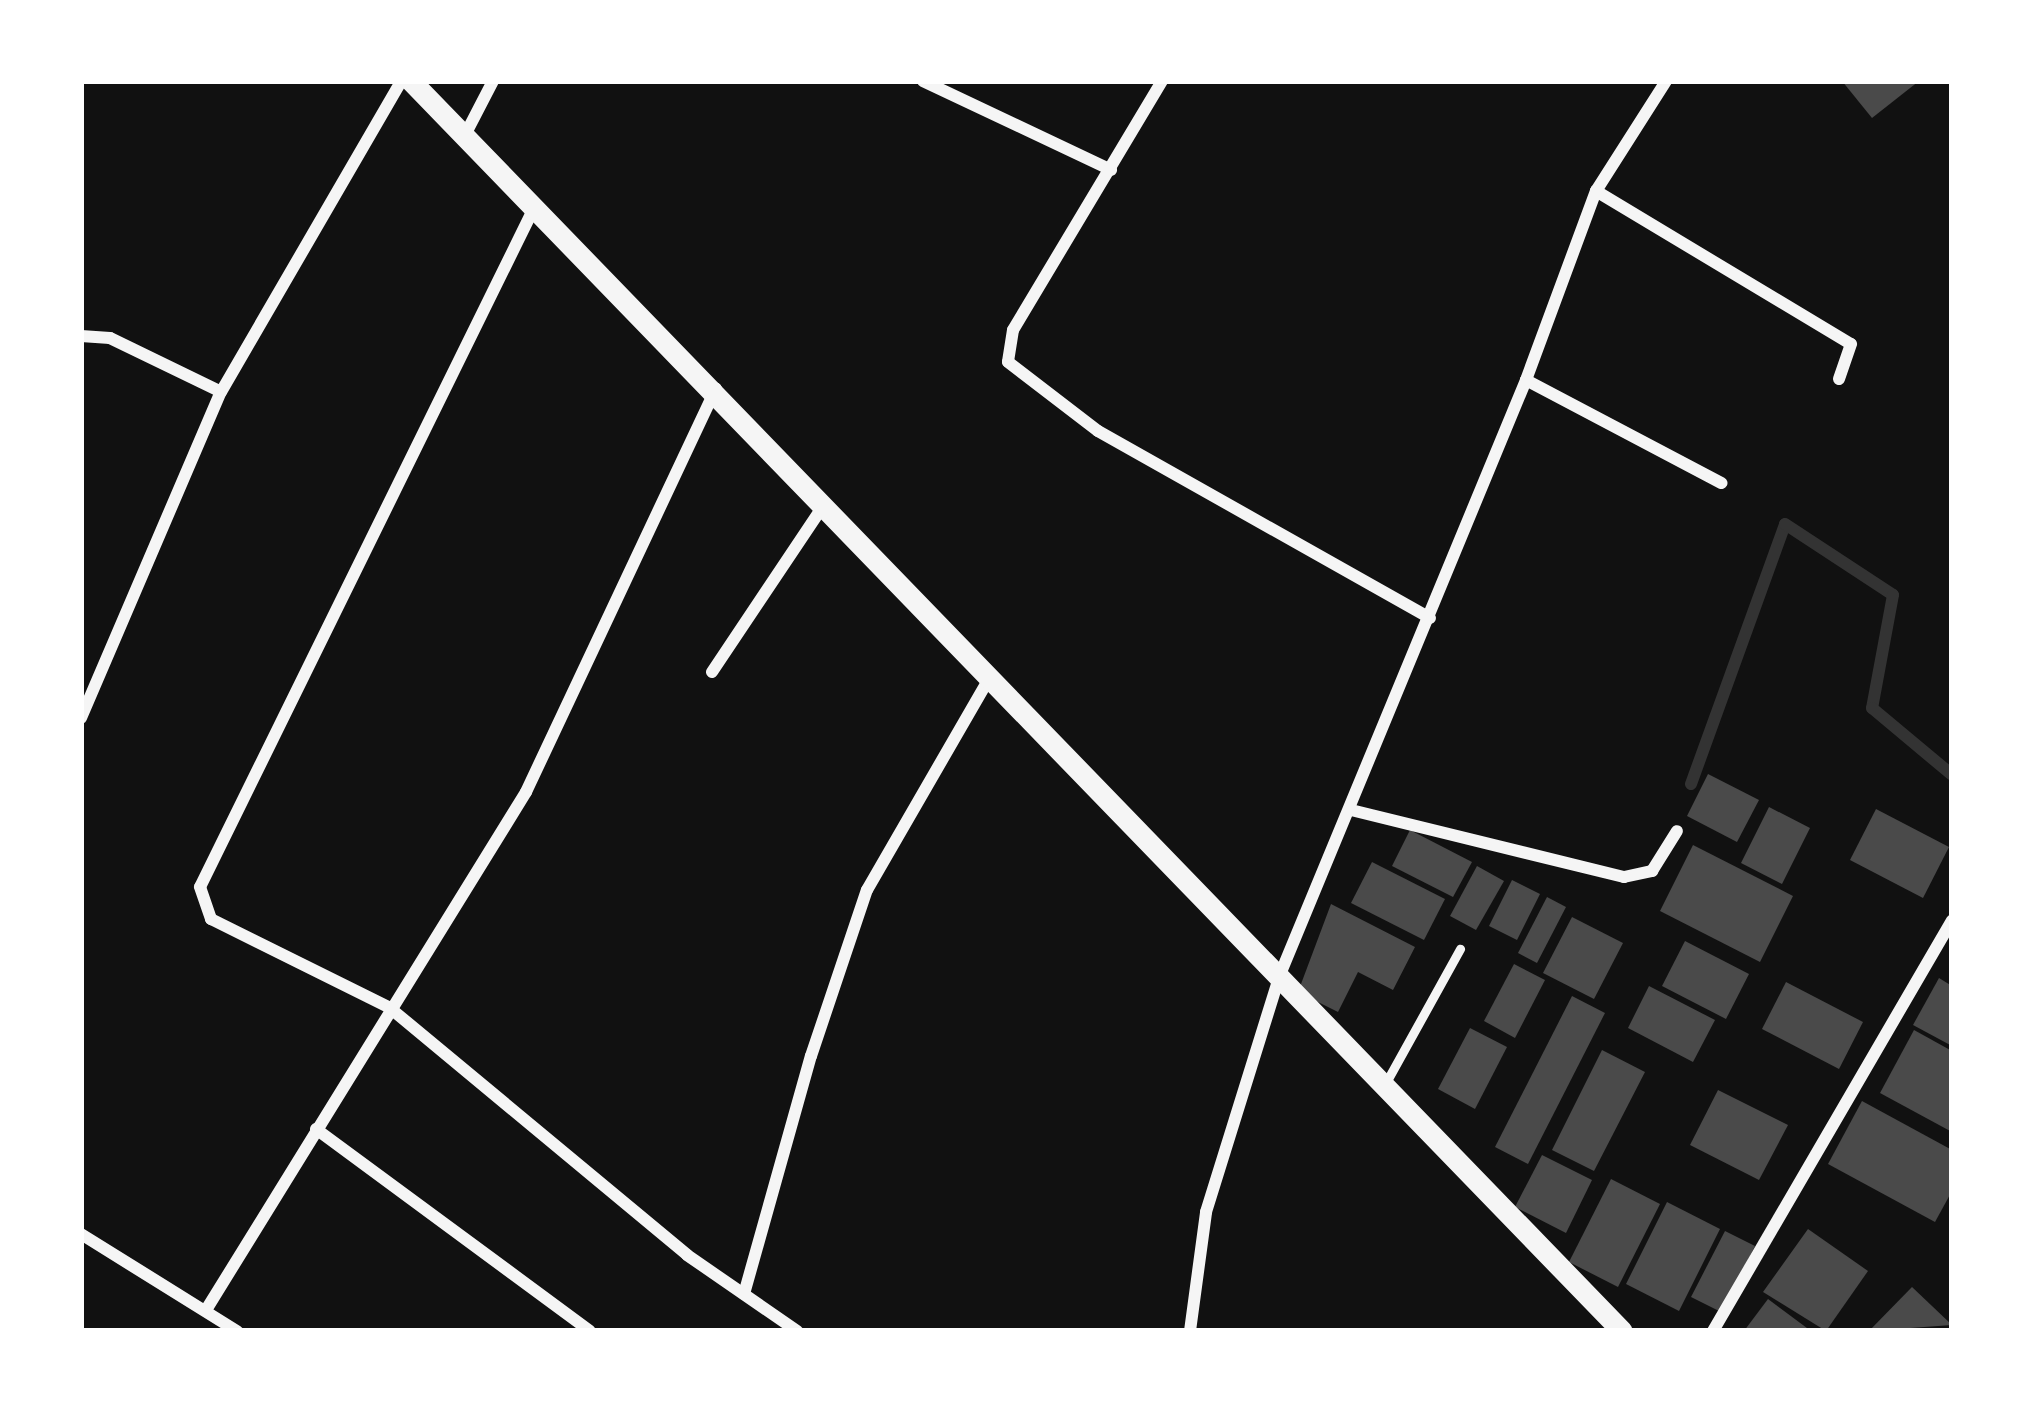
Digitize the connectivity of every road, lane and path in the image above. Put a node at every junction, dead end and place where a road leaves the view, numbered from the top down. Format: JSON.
{"nodes":[{"id":1,"x":401,"y":81,"type":"edge"},
{"id":2,"x":411,"y":81,"type":"edge"},
{"id":3,"x":493,"y":81,"type":"edge"},
{"id":4,"x":923,"y":81,"type":"edge"},
{"id":5,"x":1162,"y":81,"type":"edge"},
{"id":6,"x":1666,"y":81,"type":"edge"},
{"id":7,"x":464,"y":137,"type":"junction"},
{"id":8,"x":1111,"y":170,"type":"junction"},
{"id":9,"x":1596,"y":191,"type":"junction"},
{"id":10,"x":533,"y":210,"type":"junction"},
{"id":11,"x":81,"y":336,"type":"edge"},
{"id":12,"x":1839,"y":379,"type":"dead end"},
{"id":13,"x":1526,"y":380,"type":"junction"},
{"id":14,"x":716,"y":389,"type":"junction"},
{"id":15,"x":221,"y":392,"type":"junction"},
{"id":16,"x":1721,"y":483,"type":"dead end"},
{"id":17,"x":825,"y":502,"type":"junction"},
{"id":18,"x":1430,"y":618,"type":"junction"},
{"id":19,"x":712,"y":672,"type":"dead end"},
{"id":20,"x":992,"y":675,"type":"junction"},
{"id":21,"x":85,"y":695,"type":"edge"},
{"id":22,"x":81,"y":718,"type":"edge"},
{"id":23,"x":1351,"y":810,"type":"junction"},
{"id":24,"x":1677,"y":831,"type":"dead end"},
{"id":25,"x":1952,"y":921,"type":"edge"},
{"id":26,"x":1460,"y":949,"type":"dead end"},
{"id":27,"x":1279,"y":977,"type":"junction"},
{"id":28,"x":390,"y":1008,"type":"junction"},
{"id":29,"x":1384,"y":1086,"type":"junction"},
{"id":30,"x":316,"y":1129,"type":"junction"},
{"id":31,"x":81,"y":1234,"type":"edge"},
{"id":32,"x":744,"y":1294,"type":"junction"},
{"id":33,"x":206,"y":1310,"type":"junction"},
{"id":34,"x":237,"y":1331,"type":"edge"},
{"id":35,"x":590,"y":1331,"type":"edge"},
{"id":36,"x":797,"y":1331,"type":"edge"},
{"id":37,"x":1190,"y":1331,"type":"edge"},
{"id":38,"x":1622,"y":1331,"type":"edge"},
{"id":39,"x":1713,"y":1331,"type":"edge"}],
"edges":[{"from":1,"to":15,"type":"street"},
{"from":2,"to":7,"type":"street"},
{"from":3,"to":7,"type":"street"},
{"from":4,"to":8,"type":"street"},
{"from":5,"to":8,"type":"street"},
{"from":6,"to":9,"type":"street"},
{"from":7,"to":10,"type":"street"},
{"from":8,"to":18,"type":"street"},
{"from":9,"to":12,"type":"street"},
{"from":9,"to":13,"type":"street"},
{"from":10,"to":14,"type":"street"},
{"from":10,"to":28,"type":"street"},
{"from":11,"to":15,"type":"street"},
{"from":13,"to":16,"type":"street"},
{"from":13,"to":18,"type":"street"},
{"from":14,"to":17,"type":"street"},
{"from":14,"to":28,"type":"street"},
{"from":15,"to":21,"type":"street"},
{"from":17,"to":19,"type":"street"},
{"from":17,"to":20,"type":"street"},
{"from":18,"to":23,"type":"street"},
{"from":20,"to":27,"type":"street"},
{"from":20,"to":32,"type":"street"},
{"from":21,"to":22,"type":"street"},
{"from":23,"to":24,"type":"street"},
{"from":23,"to":27,"type":"street"},
{"from":25,"to":39,"type":"street"},
{"from":26,"to":29,"type":"lane"},
{"from":27,"to":29,"type":"street"},
{"from":27,"to":37,"type":"street"},
{"from":28,"to":30,"type":"street"},
{"from":28,"to":32,"type":"street"},
{"from":29,"to":38,"type":"street"},
{"from":30,"to":33,"type":"street"},
{"from":30,"to":35,"type":"street"},
{"from":31,"to":33,"type":"street"},
{"from":32,"to":36,"type":"street"},
{"from":33,"to":34,"type":"street"}]}
